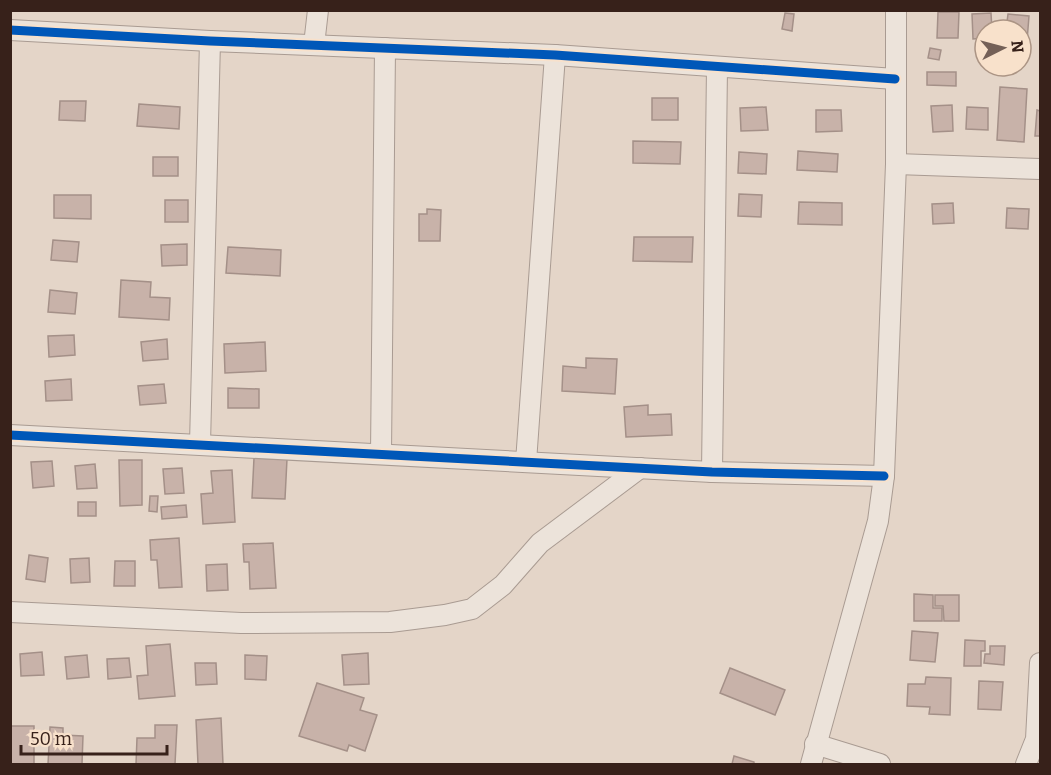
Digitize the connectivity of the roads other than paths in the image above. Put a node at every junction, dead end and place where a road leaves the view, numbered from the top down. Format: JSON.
{"nodes":[{"id":1,"x":318,"y":10,"type":"edge"},
{"id":2,"x":897,"y":10,"type":"edge"},
{"id":3,"x":10,"y":30,"type":"edge"},
{"id":4,"x":210,"y":41,"type":"junction"},
{"id":5,"x":314,"y":45,"type":"junction"},
{"id":6,"x":385,"y":48,"type":"junction"},
{"id":7,"x":555,"y":55,"type":"junction"},
{"id":8,"x":717,"y":67,"type":"junction"},
{"id":9,"x":895,"y":79,"type":"junction"},
{"id":10,"x":896,"y":164,"type":"junction"},
{"id":11,"x":1041,"y":168,"type":"edge"},
{"id":12,"x":10,"y":435,"type":"edge"},
{"id":13,"x":200,"y":444,"type":"junction"},
{"id":14,"x":381,"y":454,"type":"junction"},
{"id":15,"x":526,"y":462,"type":"junction"},
{"id":16,"x":640,"y":468,"type":"junction"},
{"id":17,"x":712,"y":472,"type":"junction"},
{"id":18,"x":884,"y":476,"type":"junction"},
{"id":19,"x":10,"y":612,"type":"edge"},
{"id":20,"x":1041,"y":663,"type":"edge"},
{"id":21,"x":1038,"y":739,"type":"edge"},
{"id":22,"x":815,"y":744,"type":"junction"},
{"id":23,"x":811,"y":765,"type":"edge"},
{"id":24,"x":880,"y":765,"type":"edge"},
{"id":25,"x":1026,"y":765,"type":"edge"}],
"edges":[{"from":1,"to":5,"type":"street"},
{"from":2,"to":9,"type":"street"},
{"from":3,"to":4,"type":"street"},
{"from":4,"to":5,"type":"street"},
{"from":4,"to":13,"type":"street"},
{"from":5,"to":6,"type":"street"},
{"from":6,"to":7,"type":"street"},
{"from":6,"to":14,"type":"street"},
{"from":7,"to":8,"type":"street"},
{"from":7,"to":15,"type":"street"},
{"from":8,"to":9,"type":"street"},
{"from":8,"to":17,"type":"street"},
{"from":9,"to":10,"type":"street"},
{"from":10,"to":11,"type":"street"},
{"from":10,"to":18,"type":"street"},
{"from":12,"to":13,"type":"street"},
{"from":13,"to":14,"type":"street"},
{"from":14,"to":15,"type":"street"},
{"from":15,"to":16,"type":"street"},
{"from":16,"to":17,"type":"street"},
{"from":16,"to":19,"type":"street"},
{"from":17,"to":18,"type":"street"},
{"from":18,"to":22,"type":"street"},
{"from":20,"to":21,"type":"street"},
{"from":21,"to":25,"type":"street"},
{"from":22,"to":23,"type":"street"},
{"from":22,"to":24,"type":"street"}]}
